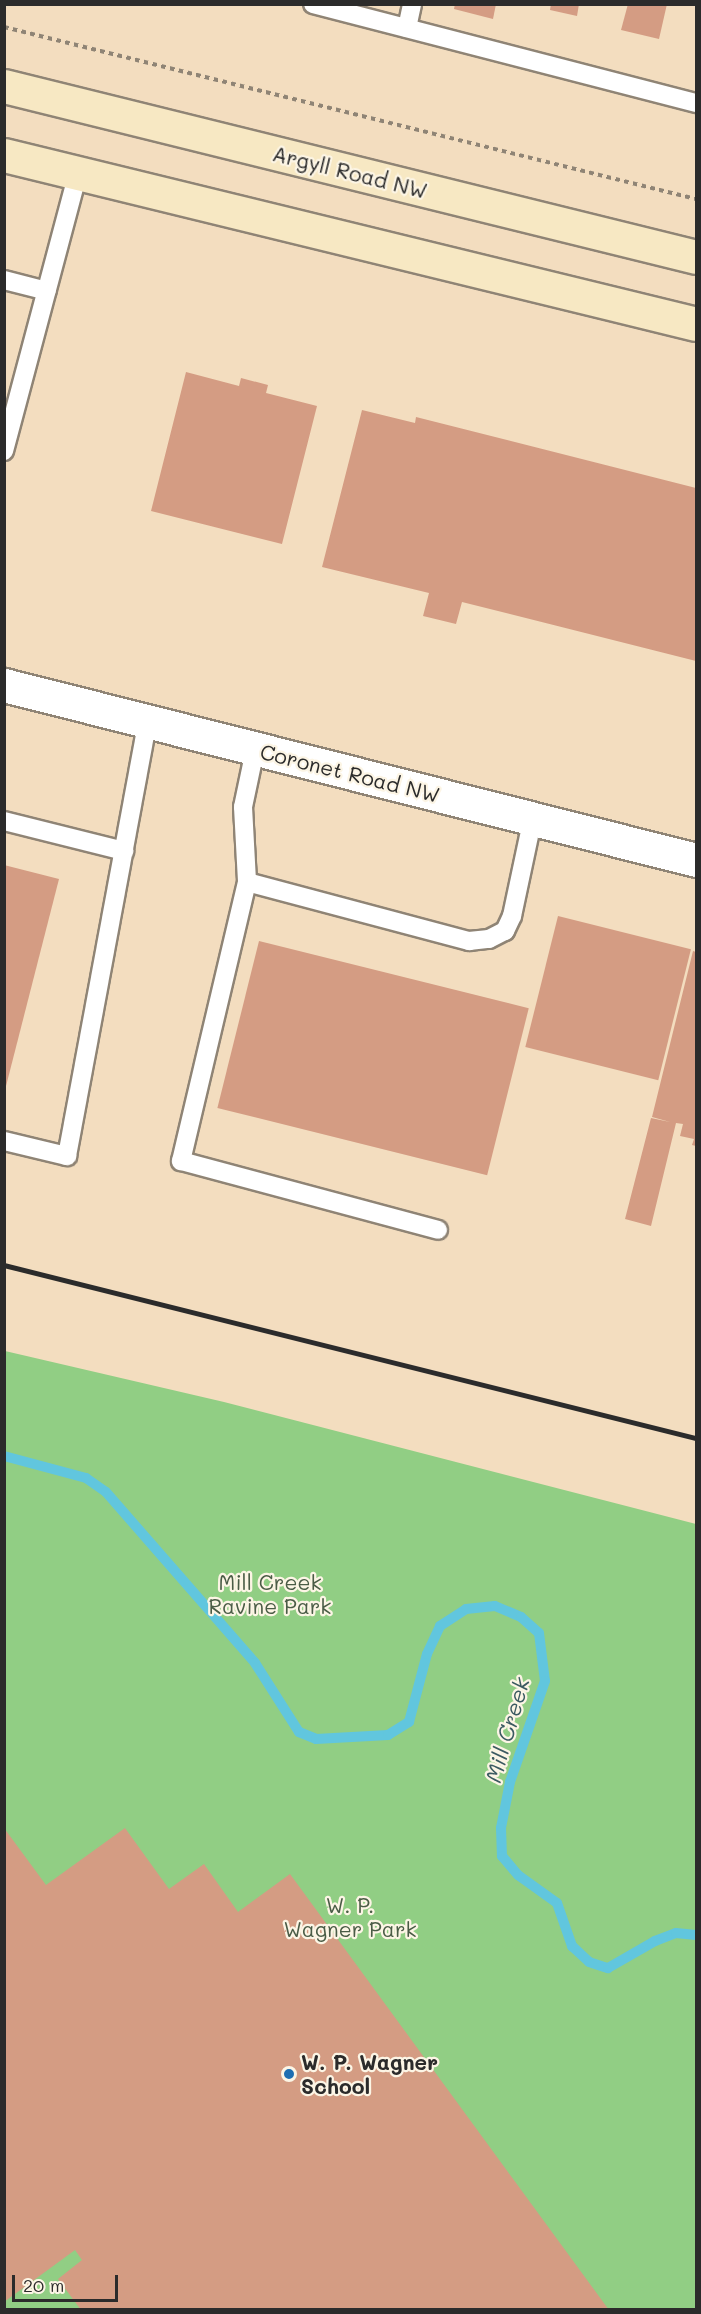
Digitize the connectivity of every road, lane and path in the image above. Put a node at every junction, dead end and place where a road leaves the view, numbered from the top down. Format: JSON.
{"nodes":[{"id":1,"x":313,"y":4,"type":"edge"},
{"id":2,"x":412,"y":4,"type":"edge"},
{"id":3,"x":4,"y":27,"type":"edge"},
{"id":4,"x":407,"y":28,"type":"junction"},
{"id":5,"x":4,"y":86,"type":"edge"},
{"id":6,"x":696,"y":103,"type":"edge"},
{"id":7,"x":4,"y":155,"type":"edge"},
{"id":8,"x":78,"y":173,"type":"junction"},
{"id":9,"x":696,"y":199,"type":"edge"},
{"id":10,"x":696,"y":257,"type":"edge"},
{"id":11,"x":4,"y":280,"type":"edge"},
{"id":12,"x":47,"y":291,"type":"junction"},
{"id":13,"x":696,"y":324,"type":"edge"},
{"id":14,"x":4,"y":451,"type":"edge"},
{"id":15,"x":4,"y":685,"type":"edge"},
{"id":16,"x":147,"y":723,"type":"junction"},
{"id":17,"x":255,"y":750,"type":"junction"},
{"id":18,"x":533,"y":817,"type":"junction"},
{"id":19,"x":4,"y":821,"type":"edge"},
{"id":20,"x":124,"y":851,"type":"junction"},
{"id":21,"x":696,"y":860,"type":"edge"},
{"id":22,"x":247,"y":882,"type":"junction"},
{"id":23,"x":4,"y":1141,"type":"edge"},
{"id":24,"x":438,"y":1230,"type":"dead end"}],
"edges":[{"from":1,"to":4,"type":"lane"},
{"from":2,"to":4,"type":"lane"},
{"from":3,"to":9,"type":"path"},
{"from":4,"to":6,"type":"lane"},
{"from":5,"to":10,"type":"main road","name":"Argyll Road NW"},
{"from":7,"to":8,"type":"main road"},
{"from":8,"to":12,"type":"lane"},
{"from":8,"to":13,"type":"main road"},
{"from":11,"to":12,"type":"lane"},
{"from":12,"to":14,"type":"lane"},
{"from":15,"to":16,"type":"street","name":"Coronet Road NW"},
{"from":16,"to":17,"type":"street","name":"Coronet Road NW"},
{"from":16,"to":20,"type":"lane"},
{"from":17,"to":18,"type":"street","name":"Coronet Road NW"},
{"from":17,"to":22,"type":"lane"},
{"from":18,"to":21,"type":"street","name":"Coronet Road NW"},
{"from":18,"to":22,"type":"lane"},
{"from":19,"to":20,"type":"lane"},
{"from":20,"to":23,"type":"lane"},
{"from":22,"to":24,"type":"lane"}]}
